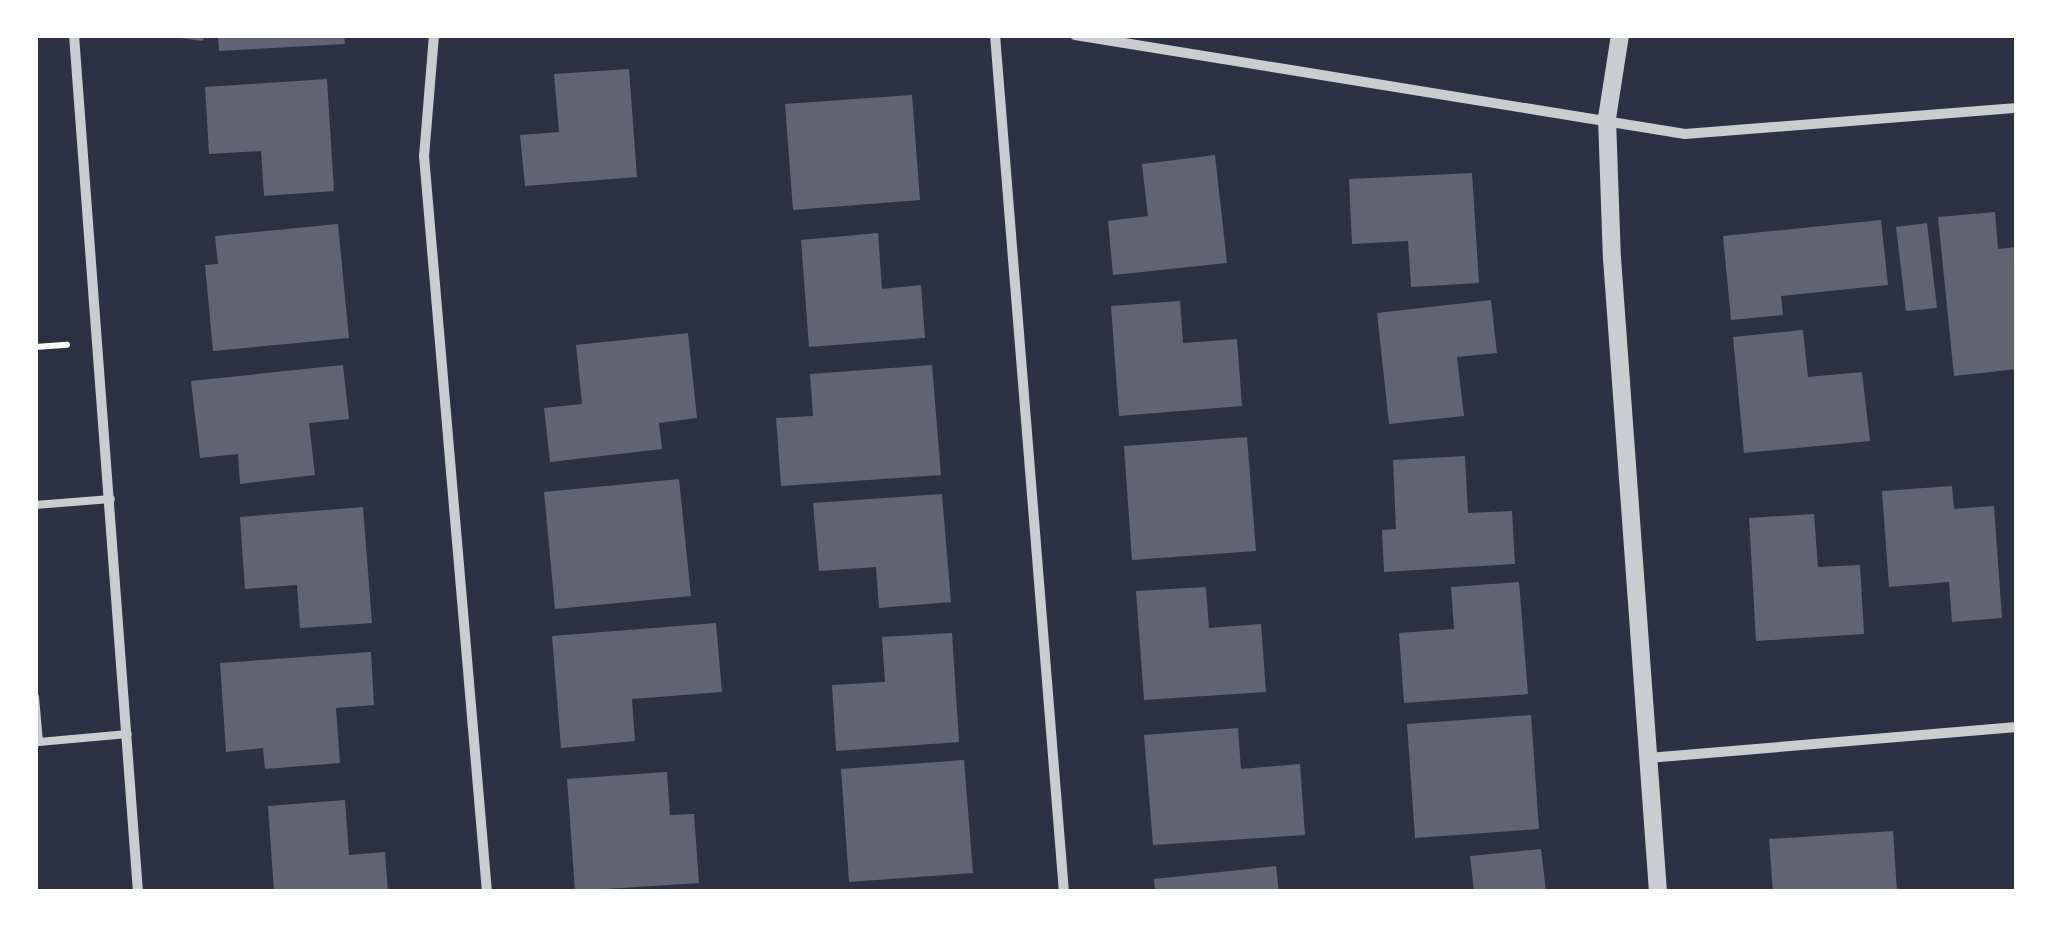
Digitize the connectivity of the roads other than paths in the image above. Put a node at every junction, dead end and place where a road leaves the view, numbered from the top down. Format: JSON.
{"nodes":[{"id":1,"x":74,"y":35,"type":"edge"},
{"id":2,"x":434,"y":35,"type":"edge"},
{"id":3,"x":995,"y":35,"type":"edge"},
{"id":4,"x":1075,"y":35,"type":"edge"},
{"id":5,"x":1620,"y":35,"type":"edge"},
{"id":6,"x":2017,"y":108,"type":"edge"},
{"id":7,"x":1607,"y":118,"type":"junction"},
{"id":8,"x":111,"y":499,"type":"junction"},
{"id":9,"x":35,"y":505,"type":"edge"},
{"id":10,"x":35,"y":697,"type":"edge"},
{"id":11,"x":2017,"y":728,"type":"edge"},
{"id":12,"x":128,"y":734,"type":"junction"},
{"id":13,"x":1648,"y":758,"type":"junction"},
{"id":14,"x":138,"y":892,"type":"edge"},
{"id":15,"x":486,"y":892,"type":"edge"},
{"id":16,"x":1064,"y":892,"type":"edge"},
{"id":17,"x":1658,"y":892,"type":"edge"}],
"edges":[{"from":1,"to":8,"type":"street"},
{"from":2,"to":15,"type":"street"},
{"from":3,"to":16,"type":"street"},
{"from":4,"to":7,"type":"street"},
{"from":5,"to":7,"type":"street"},
{"from":6,"to":7,"type":"street"},
{"from":7,"to":13,"type":"street"},
{"from":8,"to":9,"type":"lane"},
{"from":8,"to":12,"type":"street"},
{"from":10,"to":12,"type":"lane"},
{"from":11,"to":13,"type":"street"},
{"from":12,"to":14,"type":"street"},
{"from":13,"to":17,"type":"street"}]}
